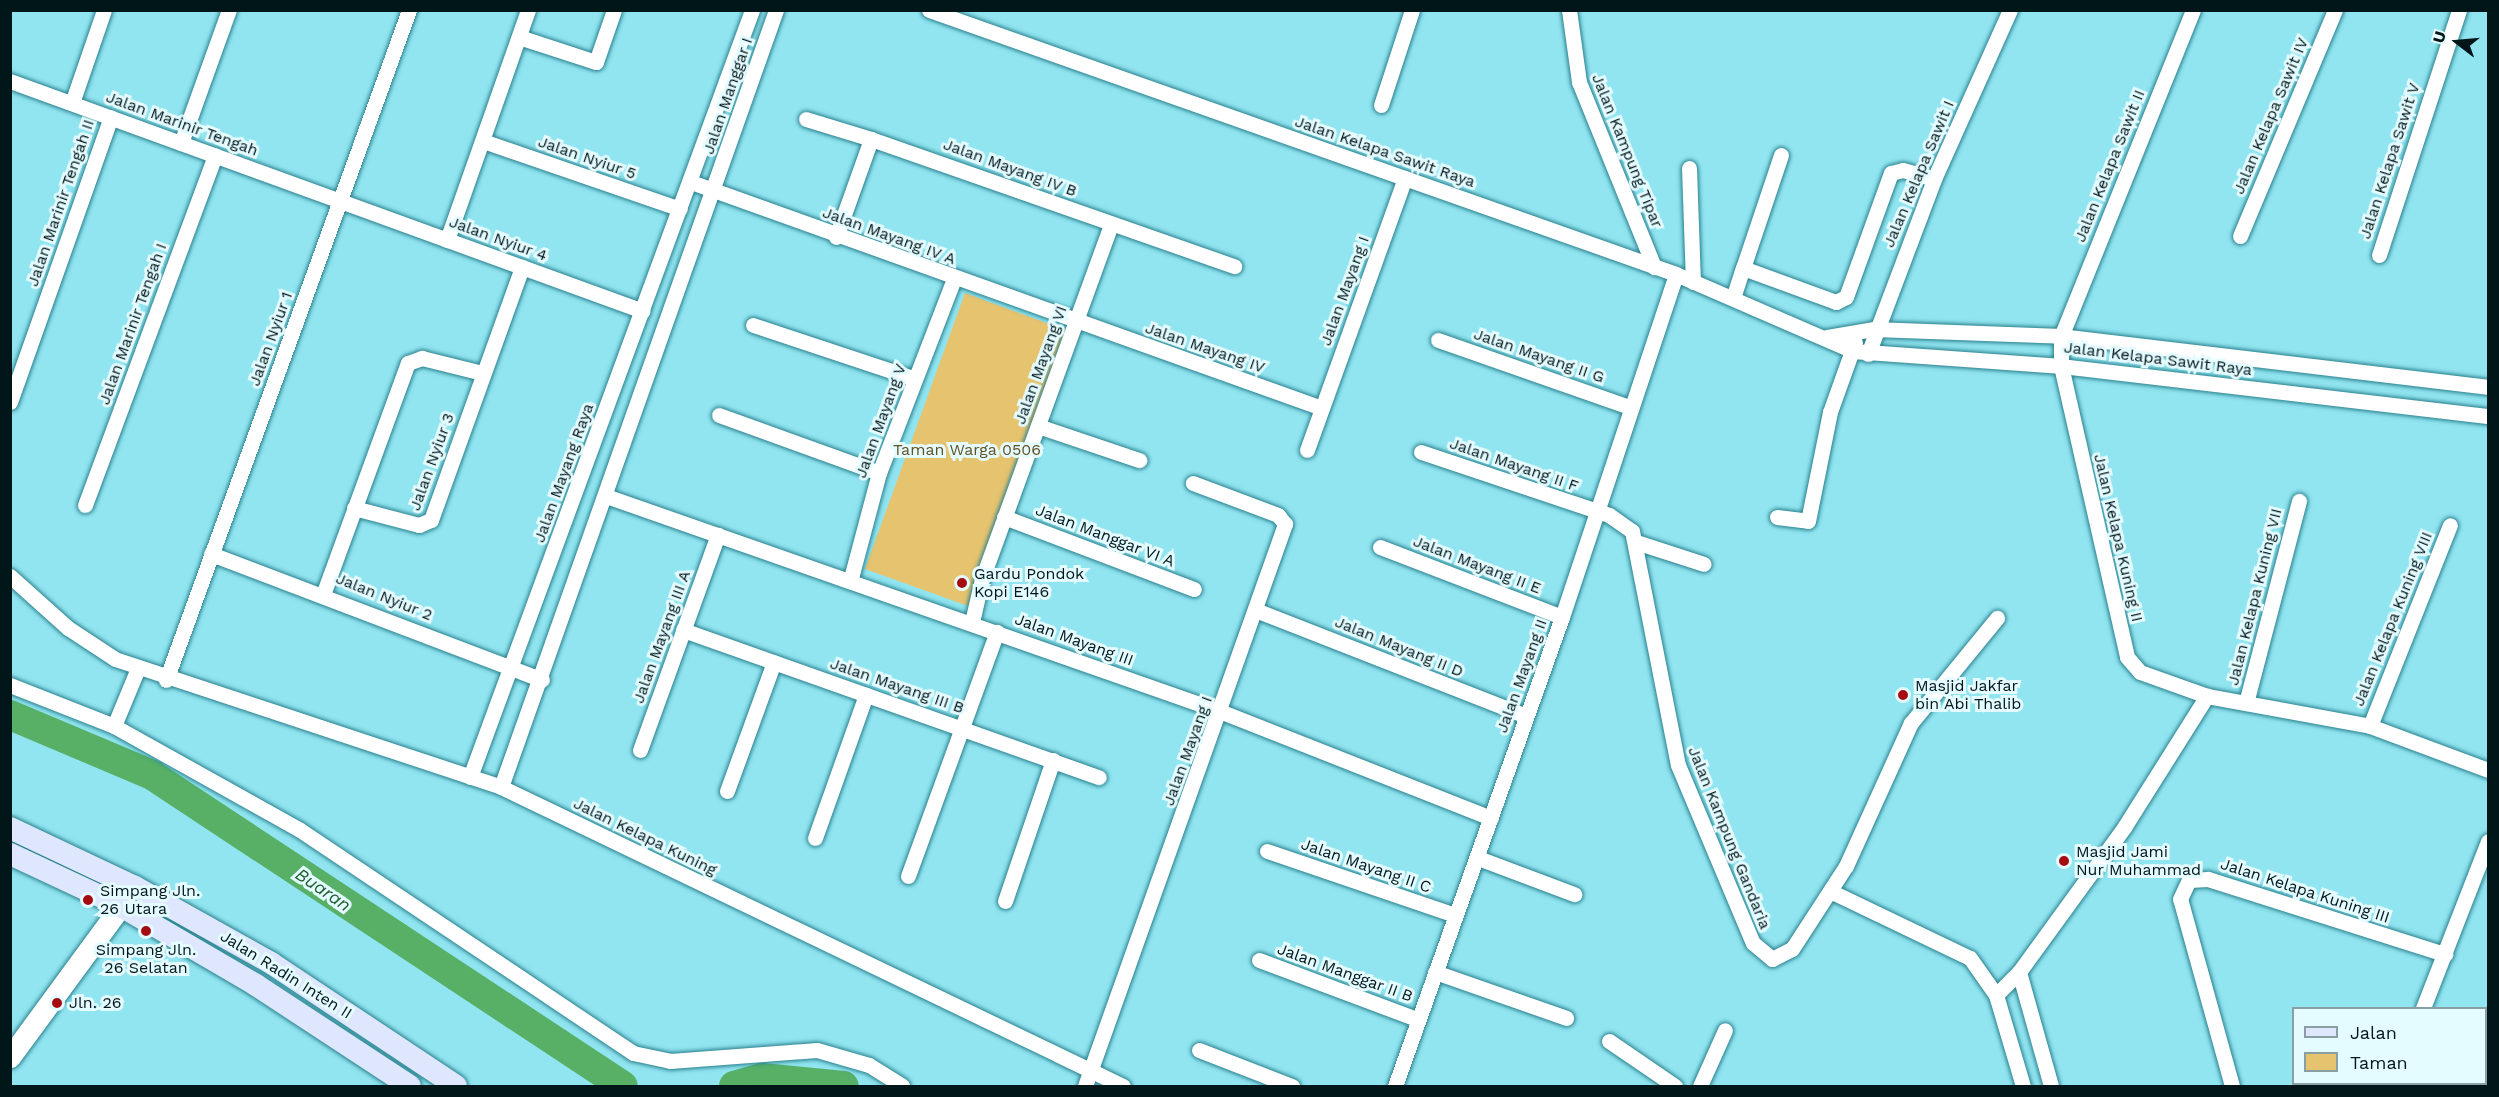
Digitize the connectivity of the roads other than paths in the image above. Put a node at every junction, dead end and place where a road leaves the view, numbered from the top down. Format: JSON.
{"nodes":[{"id":1,"x":104,"y":10,"type":"edge"},
{"id":2,"x":229,"y":10,"type":"edge"},
{"id":3,"x":409,"y":10,"type":"edge"},
{"id":4,"x":528,"y":10,"type":"edge"},
{"id":5,"x":614,"y":10,"type":"edge"},
{"id":6,"x":928,"y":10,"type":"edge"},
{"id":7,"x":1412,"y":10,"type":"edge"},
{"id":8,"x":1569,"y":10,"type":"edge"},
{"id":9,"x":2010,"y":10,"type":"edge"},
{"id":10,"x":2193,"y":10,"type":"edge"},
{"id":11,"x":2335,"y":10,"type":"edge"},
{"id":12,"x":2459,"y":10,"type":"edge"},
{"id":13,"x":749,"y":11,"type":"edge"},
{"id":14,"x":774,"y":15,"type":"edge"},
{"id":15,"x":519,"y":37,"type":"junction"},
{"id":16,"x":10,"y":81,"type":"edge"},
{"id":17,"x":72,"y":103,"type":"junction"},
{"id":18,"x":1381,"y":105,"type":"dead end"},
{"id":19,"x":111,"y":117,"type":"junction"},
{"id":20,"x":806,"y":119,"type":"dead end"},
{"id":21,"x":871,"y":139,"type":"junction"},
{"id":22,"x":483,"y":141,"type":"junction"},
{"id":23,"x":181,"y":143,"type":"junction"},
{"id":24,"x":215,"y":155,"type":"junction"},
{"id":25,"x":1781,"y":156,"type":"dead end"},
{"id":26,"x":1689,"y":168,"type":"dead end"},
{"id":27,"x":1405,"y":178,"type":"junction"},
{"id":28,"x":1934,"y":179,"type":"junction"},
{"id":29,"x":691,"y":182,"type":"junction"},
{"id":30,"x":713,"y":193,"type":"junction"},
{"id":31,"x":341,"y":201,"type":"junction"},
{"id":32,"x":680,"y":209,"type":"junction"},
{"id":33,"x":1111,"y":224,"type":"junction"},
{"id":34,"x":2240,"y":236,"type":"dead end"},
{"id":35,"x":836,"y":237,"type":"junction"},
{"id":36,"x":447,"y":240,"type":"junction"},
{"id":37,"x":2379,"y":255,"type":"dead end"},
{"id":38,"x":1234,"y":266,"type":"dead end"},
{"id":39,"x":522,"y":267,"type":"junction"},
{"id":40,"x":1654,"y":267,"type":"junction"},
{"id":41,"x":1743,"y":268,"type":"junction"},
{"id":42,"x":1676,"y":274,"type":"junction"},
{"id":43,"x":954,"y":279,"type":"junction"},
{"id":44,"x":1693,"y":282,"type":"junction"},
{"id":45,"x":1733,"y":298,"type":"junction"},
{"id":46,"x":643,"y":311,"type":"junction"},
{"id":47,"x":1075,"y":323,"type":"junction"},
{"id":48,"x":753,"y":325,"type":"dead end"},
{"id":49,"x":1874,"y":329,"type":"junction"},
{"id":50,"x":1856,"y":334,"type":"junction"},
{"id":51,"x":2061,"y":336,"type":"junction"},
{"id":52,"x":1826,"y":337,"type":"junction"},
{"id":53,"x":1438,"y":340,"type":"dead end"},
{"id":54,"x":1861,"y":352,"type":"junction"},
{"id":55,"x":2061,"y":366,"type":"junction"},
{"id":56,"x":482,"y":373,"type":"junction"},
{"id":57,"x":915,"y":380,"type":"junction"},
{"id":58,"x":2488,"y":387,"type":"edge"},
{"id":59,"x":10,"y":402,"type":"edge"},
{"id":60,"x":1629,"y":407,"type":"junction"},
{"id":61,"x":1322,"y":408,"type":"junction"},
{"id":62,"x":719,"y":415,"type":"dead end"},
{"id":63,"x":2488,"y":416,"type":"edge"},
{"id":64,"x":1038,"y":426,"type":"junction"},
{"id":65,"x":1307,"y":450,"type":"dead end"},
{"id":66,"x":1421,"y":452,"type":"dead end"},
{"id":67,"x":1139,"y":460,"type":"dead end"},
{"id":68,"x":879,"y":473,"type":"junction"},
{"id":69,"x":1192,"y":483,"type":"dead end"},
{"id":70,"x":606,"y":496,"type":"junction"},
{"id":71,"x":2299,"y":501,"type":"dead end"},
{"id":72,"x":85,"y":505,"type":"dead end"},
{"id":73,"x":354,"y":508,"type":"junction"},
{"id":74,"x":1596,"y":512,"type":"junction"},
{"id":75,"x":1004,"y":517,"type":"junction"},
{"id":76,"x":1777,"y":517,"type":"dead end"},
{"id":77,"x":2450,"y":525,"type":"dead end"},
{"id":78,"x":718,"y":536,"type":"junction"},
{"id":79,"x":1636,"y":542,"type":"junction"},
{"id":80,"x":1380,"y":547,"type":"dead end"},
{"id":81,"x":211,"y":554,"type":"junction"},
{"id":82,"x":1704,"y":564,"type":"dead end"},
{"id":83,"x":10,"y":576,"type":"edge"},
{"id":84,"x":851,"y":578,"type":"junction"},
{"id":85,"x":1194,"y":589,"type":"dead end"},
{"id":86,"x":324,"y":592,"type":"junction"},
{"id":87,"x":1258,"y":611,"type":"junction"},
{"id":88,"x":1562,"y":617,"type":"junction"},
{"id":89,"x":1997,"y":618,"type":"dead end"},
{"id":90,"x":972,"y":622,"type":"junction"},
{"id":91,"x":682,"y":630,"type":"junction"},
{"id":92,"x":997,"y":632,"type":"junction"},
{"id":93,"x":774,"y":662,"type":"junction"},
{"id":94,"x":138,"y":668,"type":"junction"},
{"id":95,"x":513,"y":668,"type":"junction"},
{"id":96,"x":166,"y":680,"type":"junction"},
{"id":97,"x":542,"y":680,"type":"junction"},
{"id":98,"x":10,"y":685,"type":"edge"},
{"id":99,"x":867,"y":695,"type":"junction"},
{"id":100,"x":2207,"y":696,"type":"junction"},
{"id":101,"x":2246,"y":703,"type":"junction"},
{"id":102,"x":1222,"y":712,"type":"junction"},
{"id":103,"x":1526,"y":716,"type":"junction"},
{"id":104,"x":114,"y":726,"type":"junction"},
{"id":105,"x":2370,"y":726,"type":"junction"},
{"id":106,"x":962,"y":728,"type":"junction"},
{"id":107,"x":640,"y":750,"type":"dead end"},
{"id":108,"x":1053,"y":760,"type":"junction"},
{"id":109,"x":2488,"y":770,"type":"edge"},
{"id":110,"x":470,"y":777,"type":"junction"},
{"id":111,"x":1099,"y":777,"type":"dead end"},
{"id":112,"x":501,"y":787,"type":"junction"},
{"id":113,"x":727,"y":791,"type":"dead end"},
{"id":114,"x":1491,"y":818,"type":"junction"},
{"id":115,"x":10,"y":828,"type":"edge"},
{"id":116,"x":815,"y":838,"type":"dead end"},
{"id":117,"x":2488,"y":841,"type":"edge"},
{"id":118,"x":1267,"y":851,"type":"dead end"},
{"id":119,"x":10,"y":854,"type":"edge"},
{"id":120,"x":1478,"y":858,"type":"junction"},
{"id":121,"x":908,"y":876,"type":"dead end"},
{"id":122,"x":1830,"y":891,"type":"junction"},
{"id":123,"x":1574,"y":894,"type":"dead end"},
{"id":124,"x":1005,"y":900,"type":"dead end"},
{"id":125,"x":122,"y":906,"type":"junction"},
{"id":126,"x":1455,"y":915,"type":"junction"},
{"id":127,"x":2445,"y":954,"type":"junction"},
{"id":128,"x":1259,"y":960,"type":"dead end"},
{"id":129,"x":271,"y":963,"type":"junction"},
{"id":130,"x":1435,"y":972,"type":"junction"},
{"id":131,"x":2019,"y":972,"type":"junction"},
{"id":132,"x":256,"y":985,"type":"junction"},
{"id":133,"x":1996,"y":995,"type":"junction"},
{"id":134,"x":2423,"y":1007,"type":"edge"},
{"id":135,"x":1566,"y":1018,"type":"dead end"},
{"id":136,"x":1417,"y":1019,"type":"junction"},
{"id":137,"x":1725,"y":1030,"type":"dead end"},
{"id":138,"x":1609,"y":1041,"type":"dead end"},
{"id":139,"x":1199,"y":1050,"type":"dead end"},
{"id":140,"x":10,"y":1057,"type":"edge"},
{"id":141,"x":1091,"y":1071,"type":"junction"},
{"id":142,"x":410,"y":1086,"type":"edge"},
{"id":143,"x":456,"y":1086,"type":"edge"},
{"id":144,"x":902,"y":1086,"type":"edge"},
{"id":145,"x":1085,"y":1086,"type":"edge"},
{"id":146,"x":1123,"y":1086,"type":"edge"},
{"id":147,"x":1292,"y":1086,"type":"edge"},
{"id":148,"x":1396,"y":1086,"type":"edge"},
{"id":149,"x":1674,"y":1086,"type":"edge"},
{"id":150,"x":1700,"y":1086,"type":"edge"},
{"id":151,"x":2023,"y":1086,"type":"edge"},
{"id":152,"x":2050,"y":1086,"type":"edge"},
{"id":153,"x":2232,"y":1086,"type":"edge"}],
"edges":[{"from":1,"to":17,"type":"street"},
{"from":2,"to":23,"type":"street"},
{"from":3,"to":31,"type":"street","name":"Jalan Nyiur 1"},
{"from":4,"to":15,"type":"street"},
{"from":5,"to":15,"type":"street"},
{"from":6,"to":27,"type":"street","name":"Jalan Kelapa Sawit Raya"},
{"from":7,"to":18,"type":"street"},
{"from":8,"to":40,"type":"street","name":"Jalan Kampung Tipar"},
{"from":9,"to":28,"type":"street","name":"Jalan Kelapa Sawit I"},
{"from":10,"to":51,"type":"street","name":"Jalan Kelapa Sawit II"},
{"from":11,"to":34,"type":"street","name":"Jalan Kelapa Sawit IV"},
{"from":12,"to":37,"type":"street","name":"Jalan Kelapa Sawit V"},
{"from":13,"to":14,"type":"street"},
{"from":13,"to":29,"type":"street","name":"Jalan Manggar I"},
{"from":14,"to":30,"type":"street","name":"Jalan Manggar I"},
{"from":15,"to":22,"type":"street"},
{"from":16,"to":17,"type":"street","name":"Jalan Marinir Tengah"},
{"from":17,"to":19,"type":"street","name":"Jalan Marinir Tengah"},
{"from":19,"to":23,"type":"street","name":"Jalan Marinir Tengah"},
{"from":19,"to":59,"type":"street","name":"Jalan Marinir Tengah II"},
{"from":20,"to":21,"type":"street","name":"Jalan Mayang IV B"},
{"from":21,"to":33,"type":"street","name":"Jalan Mayang IV B"},
{"from":21,"to":35,"type":"street"},
{"from":22,"to":32,"type":"street","name":"Jalan Nyiur 5"},
{"from":22,"to":36,"type":"street"},
{"from":23,"to":24,"type":"street","name":"Jalan Marinir Tengah"},
{"from":24,"to":31,"type":"street","name":"Jalan Marinir Tengah"},
{"from":24,"to":72,"type":"street","name":"Jalan Marinir Tengah I"},
{"from":25,"to":41,"type":"street"},
{"from":26,"to":44,"type":"street"},
{"from":27,"to":40,"type":"street","name":"Jalan Kelapa Sawit Raya"},
{"from":27,"to":61,"type":"street","name":"Jalan Mayang I"},
{"from":28,"to":41,"type":"street"},
{"from":28,"to":49,"type":"street","name":"Jalan Kelapa Sawit I"},
{"from":29,"to":30,"type":"street","name":"Jalan Mayang IV A"},
{"from":29,"to":32,"type":"street","name":"Jalan Mayang Raya"},
{"from":30,"to":35,"type":"street","name":"Jalan Mayang IV A"},
{"from":30,"to":70,"type":"street"},
{"from":31,"to":36,"type":"street","name":"Jalan Nyiur 4"},
{"from":31,"to":81,"type":"street","name":"Jalan Nyiur 1"},
{"from":32,"to":46,"type":"street","name":"Jalan Mayang Raya"},
{"from":33,"to":38,"type":"street","name":"Jalan Mayang IV B"},
{"from":33,"to":47,"type":"street","name":"Jalan Mayang VI"},
{"from":35,"to":43,"type":"street","name":"Jalan Mayang IV A"},
{"from":36,"to":39,"type":"street","name":"Jalan Nyiur 4"},
{"from":39,"to":46,"type":"street","name":"Jalan Nyiur 4"},
{"from":39,"to":56,"type":"street","name":"Jalan Nyiur 3"},
{"from":40,"to":42,"type":"street","name":"Jalan Kelapa Sawit Raya"},
{"from":41,"to":45,"type":"street"},
{"from":42,"to":44,"type":"street","name":"Jalan Kelapa Sawit Raya"},
{"from":42,"to":60,"type":"street","name":"Jalan Mayang II"},
{"from":43,"to":47,"type":"street","name":"Jalan Mayang IV A"},
{"from":43,"to":57,"type":"street","name":"Jalan Mayang V"},
{"from":44,"to":45,"type":"street","name":"Jalan Kelapa Sawit Raya"},
{"from":45,"to":52,"type":"street","name":"Jalan Kelapa Sawit Raya"},
{"from":46,"to":95,"type":"street","name":"Jalan Mayang Raya"},
{"from":47,"to":61,"type":"street","name":"Jalan Mayang IV"},
{"from":47,"to":64,"type":"street","name":"Jalan Mayang VI"},
{"from":48,"to":57,"type":"street"},
{"from":49,"to":50,"type":"street","name":"Jalan Kelapa Sawit Raya"},
{"from":49,"to":51,"type":"street","name":"Jalan Kelapa Sawit Raya"},
{"from":49,"to":54,"type":"street","name":"Jalan Kelapa Sawit I"},
{"from":50,"to":52,"type":"street","name":"Jalan Kelapa Sawit Raya"},
{"from":50,"to":54,"type":"street"},
{"from":51,"to":55,"type":"street","name":"Jalan Kelapa Kuning II"},
{"from":51,"to":58,"type":"street","name":"Jalan Kelapa Sawit Raya"},
{"from":52,"to":54,"type":"street","name":"Jalan Kelapa Sawit Raya"},
{"from":53,"to":60,"type":"street","name":"Jalan Mayang II G"},
{"from":54,"to":55,"type":"street","name":"Jalan Kelapa Sawit Raya"},
{"from":54,"to":76,"type":"street"},
{"from":55,"to":63,"type":"street","name":"Jalan Kelapa Sawit Raya"},
{"from":55,"to":100,"type":"street","name":"Jalan Kelapa Kuning II"},
{"from":56,"to":73,"type":"street"},
{"from":56,"to":73,"type":"street","name":"Jalan Nyiur 3"},
{"from":57,"to":68,"type":"street","name":"Jalan Mayang V"},
{"from":60,"to":74,"type":"street","name":"Jalan Mayang II"},
{"from":61,"to":65,"type":"street","name":"Jalan Mayang I"},
{"from":62,"to":68,"type":"street"},
{"from":64,"to":67,"type":"street"},
{"from":64,"to":75,"type":"street","name":"Jalan Mayang VI"},
{"from":66,"to":74,"type":"street","name":"Jalan Mayang II F"},
{"from":68,"to":84,"type":"street","name":"Jalan Mayang V"},
{"from":69,"to":87,"type":"street","name":"Jalan Mayang I"},
{"from":70,"to":78,"type":"street","name":"Jalan Mayang III"},
{"from":70,"to":97,"type":"street"},
{"from":71,"to":101,"type":"street","name":"Jalan Kelapa Kuning VII"},
{"from":73,"to":86,"type":"street"},
{"from":74,"to":79,"type":"street"},
{"from":74,"to":88,"type":"street","name":"Jalan Mayang II"},
{"from":75,"to":85,"type":"street","name":"Jalan Manggar VI A"},
{"from":75,"to":90,"type":"street","name":"Jalan Mayang VI"},
{"from":77,"to":105,"type":"street","name":"Jalan Kelapa Kuning VIII"},
{"from":78,"to":84,"type":"street","name":"Jalan Mayang III"},
{"from":78,"to":91,"type":"street","name":"Jalan Mayang III A"},
{"from":79,"to":82,"type":"street"},
{"from":79,"to":122,"type":"street","name":"Jalan Kampung Gandaria"},
{"from":80,"to":88,"type":"street","name":"Jalan Mayang II E"},
{"from":81,"to":86,"type":"street","name":"Jalan Nyiur 2"},
{"from":81,"to":96,"type":"street","name":"Jalan Nyiur 1"},
{"from":83,"to":94,"type":"street","name":"Jalan Kelapa Kuning"},
{"from":84,"to":90,"type":"street","name":"Jalan Mayang III"},
{"from":86,"to":95,"type":"street","name":"Jalan Nyiur 2"},
{"from":87,"to":102,"type":"street","name":"Jalan Mayang I"},
{"from":87,"to":103,"type":"street","name":"Jalan Mayang II D"},
{"from":88,"to":103,"type":"street","name":"Jalan Mayang II"},
{"from":89,"to":122,"type":"street","name":"Jalan Kampung Gandaria"},
{"from":90,"to":92,"type":"street","name":"Jalan Mayang III"},
{"from":91,"to":93,"type":"street","name":"Jalan Mayang III B"},
{"from":91,"to":107,"type":"street","name":"Jalan Mayang III A"},
{"from":92,"to":102,"type":"street","name":"Jalan Mayang III"},
{"from":92,"to":106,"type":"street"},
{"from":93,"to":99,"type":"street","name":"Jalan Mayang III B"},
{"from":93,"to":113,"type":"street"},
{"from":94,"to":96,"type":"street","name":"Jalan Kelapa Kuning"},
{"from":94,"to":104,"type":"street"},
{"from":95,"to":97,"type":"street","name":"Jalan Nyiur 2"},
{"from":95,"to":110,"type":"street","name":"Jalan Mayang Raya"},
{"from":96,"to":110,"type":"street","name":"Jalan Kelapa Kuning"},
{"from":97,"to":112,"type":"street"},
{"from":98,"to":104,"type":"street"},
{"from":99,"to":106,"type":"street","name":"Jalan Mayang III B"},
{"from":99,"to":116,"type":"street"},
{"from":100,"to":101,"type":"street","name":"Jalan Kelapa Kuning II"},
{"from":100,"to":131,"type":"street"},
{"from":101,"to":105,"type":"street","name":"Jalan Kelapa Kuning II"},
{"from":102,"to":114,"type":"street","name":"Jalan Mayang III"},
{"from":102,"to":141,"type":"street","name":"Jalan Mayang I"},
{"from":103,"to":114,"type":"street","name":"Jalan Mayang II"},
{"from":104,"to":144,"type":"street"},
{"from":105,"to":109,"type":"street","name":"Jalan Kelapa Kuning II"},
{"from":106,"to":108,"type":"street","name":"Jalan Mayang III B"},
{"from":106,"to":121,"type":"street"},
{"from":108,"to":111,"type":"street","name":"Jalan Mayang III B"},
{"from":108,"to":124,"type":"street"},
{"from":110,"to":112,"type":"street","name":"Jalan Kelapa Kuning"},
{"from":112,"to":141,"type":"street","name":"Jalan Kelapa Kuning"},
{"from":114,"to":120,"type":"street","name":"Jalan Mayang II"},
{"from":115,"to":129,"type":"main road","name":"Jalan Radin Inten II"},
{"from":117,"to":127,"type":"street"},
{"from":118,"to":126,"type":"street","name":"Jalan Mayang II C"},
{"from":119,"to":125,"type":"main road","name":"Jalan Radin Inten II"},
{"from":120,"to":123,"type":"street"},
{"from":120,"to":126,"type":"street","name":"Jalan Mayang II"},
{"from":122,"to":133,"type":"street"},
{"from":125,"to":132,"type":"main road","name":"Jalan Radin Inten II"},
{"from":125,"to":140,"type":"street"},
{"from":126,"to":130,"type":"street","name":"Jalan Mayang II"},
{"from":127,"to":134,"type":"street"},
{"from":127,"to":153,"type":"street","name":"Jalan Kelapa Kuning III"},
{"from":128,"to":136,"type":"street","name":"Jalan Manggar II B"},
{"from":129,"to":132,"type":"main road"},
{"from":129,"to":143,"type":"main road","name":"Jalan Radin Inten II"},
{"from":130,"to":135,"type":"street"},
{"from":130,"to":136,"type":"street","name":"Jalan Mayang II"},
{"from":131,"to":133,"type":"street"},
{"from":131,"to":152,"type":"street"},
{"from":132,"to":142,"type":"main road","name":"Jalan Radin Inten II"},
{"from":133,"to":151,"type":"street"},
{"from":136,"to":148,"type":"street","name":"Jalan Mayang II"},
{"from":137,"to":150,"type":"street"},
{"from":138,"to":149,"type":"street"},
{"from":139,"to":147,"type":"street"},
{"from":141,"to":145,"type":"street","name":"Jalan Mayang I"},
{"from":141,"to":146,"type":"street","name":"Jalan Kelapa Kuning"}]}
